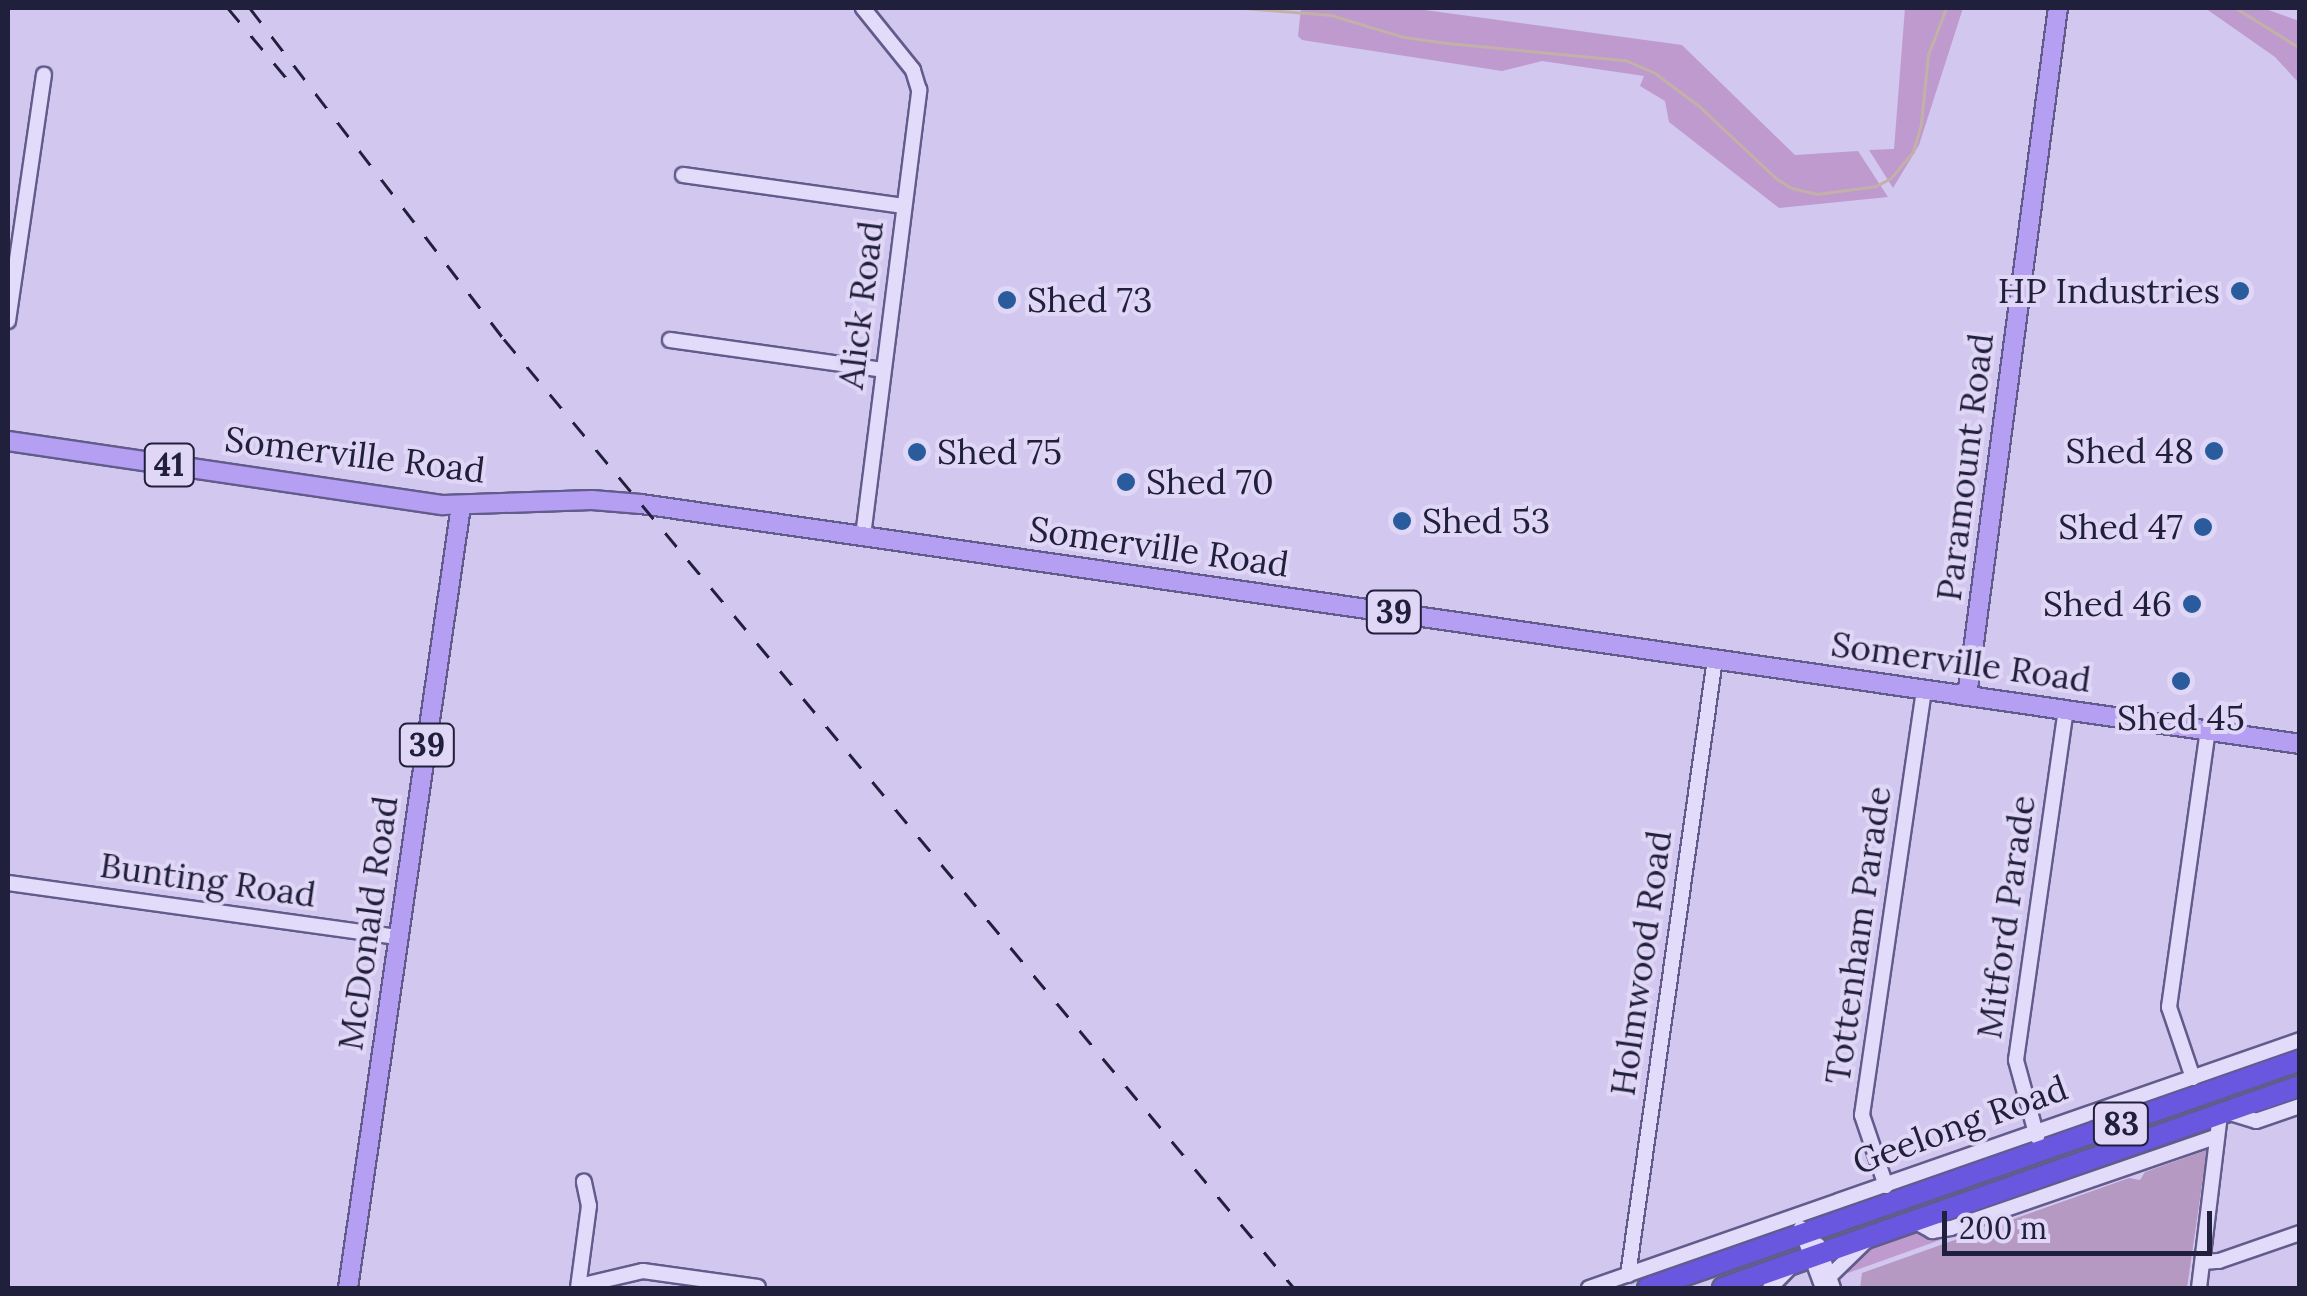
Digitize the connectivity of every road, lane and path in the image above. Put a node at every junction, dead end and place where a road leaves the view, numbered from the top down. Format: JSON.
{"nodes":[{"id":1,"x":864,"y":8,"type":"edge"},
{"id":2,"x":2058,"y":8,"type":"edge"},
{"id":3,"x":44,"y":75,"type":"dead end"},
{"id":4,"x":684,"y":175,"type":"dead end"},
{"id":5,"x":904,"y":206,"type":"junction"},
{"id":6,"x":8,"y":321,"type":"edge"},
{"id":7,"x":670,"y":340,"type":"dead end"},
{"id":8,"x":883,"y":370,"type":"junction"},
{"id":9,"x":8,"y":441,"type":"edge"},
{"id":10,"x":461,"y":506,"type":"junction"},
{"id":11,"x":863,"y":536,"type":"junction"},
{"id":12,"x":1715,"y":659,"type":"junction"},
{"id":13,"x":1924,"y":689,"type":"junction"},
{"id":14,"x":1967,"y":696,"type":"junction"},
{"id":15,"x":2066,"y":710,"type":"junction"},
{"id":16,"x":2208,"y":731,"type":"junction"},
{"id":17,"x":2300,"y":744,"type":"edge"},
{"id":18,"x":8,"y":883,"type":"edge"},
{"id":19,"x":400,"y":937,"type":"junction"},
{"id":20,"x":2300,"y":1040,"type":"edge"},
{"id":21,"x":2300,"y":1060,"type":"edge"},
{"id":22,"x":2300,"y":1086,"type":"edge"},
{"id":23,"x":2194,"y":1088,"type":"junction"},
{"id":24,"x":2300,"y":1106,"type":"edge"},
{"id":25,"x":2216,"y":1121,"type":"junction"},
{"id":26,"x":2044,"y":1145,"type":"junction"},
{"id":27,"x":2070,"y":1166,"type":"junction"},
{"id":28,"x":584,"y":1182,"type":"dead end"},
{"id":29,"x":1886,"y":1186,"type":"junction"},
{"id":30,"x":1914,"y":1221,"type":"junction"},
{"id":31,"x":1804,"y":1227,"type":"junction"},
{"id":32,"x":2300,"y":1233,"type":"edge"},
{"id":33,"x":1870,"y":1236,"type":"junction"},
{"id":34,"x":1698,"y":1251,"type":"junction"},
{"id":35,"x":1808,"y":1258,"type":"junction"},
{"id":36,"x":2203,"y":1262,"type":"junction"},
{"id":37,"x":1717,"y":1264,"type":"junction"},
{"id":38,"x":1628,"y":1275,"type":"junction"},
{"id":39,"x":1829,"y":1284,"type":"edge"},
{"id":40,"x":758,"y":1286,"type":"edge"},
{"id":41,"x":578,"y":1287,"type":"edge"},
{"id":42,"x":348,"y":1288,"type":"edge"},
{"id":43,"x":1590,"y":1288,"type":"edge"},
{"id":44,"x":1648,"y":1288,"type":"edge"},
{"id":45,"x":1722,"y":1288,"type":"edge"},
{"id":46,"x":1770,"y":1288,"type":"edge"},
{"id":47,"x":2199,"y":1288,"type":"edge"}],
"edges":[{"from":1,"to":5,"type":"street","name":"Alick Road"},
{"from":2,"to":14,"type":"main road","name":"Paramount Road"},
{"from":3,"to":6,"type":"street"},
{"from":4,"to":5,"type":"street"},
{"from":5,"to":8,"type":"street","name":"Alick Road"},
{"from":7,"to":8,"type":"street"},
{"from":8,"to":11,"type":"street","name":"Alick Road"},
{"from":9,"to":10,"type":"main road","name":"Somerville Road","number":"41"},
{"from":10,"to":11,"type":"main road","name":"Somerville Road","number":"39"},
{"from":10,"to":19,"type":"main road","name":"McDonald Road","number":"39"},
{"from":11,"to":12,"type":"main road","name":"Somerville Road","number":"39"},
{"from":12,"to":13,"type":"main road","name":"Somerville Road","number":"39"},
{"from":12,"to":38,"type":"street","name":"Holmwood Road"},
{"from":13,"to":14,"type":"main road","name":"Somerville Road","number":"39"},
{"from":13,"to":29,"type":"street","name":"Tottenham Parade"},
{"from":14,"to":15,"type":"main road","name":"Somerville Road"},
{"from":15,"to":16,"type":"main road","name":"Somerville Road"},
{"from":15,"to":26,"type":"street","name":"Mitford Parade"},
{"from":16,"to":17,"type":"main road","name":"Somerville Road"},
{"from":16,"to":23,"type":"street"},
{"from":18,"to":19,"type":"street","name":"Bunting Road"},
{"from":19,"to":42,"type":"main road","name":"McDonald Road","number":"39"},
{"from":20,"to":23,"type":"street","name":"Geelong Road"},
{"from":21,"to":23,"type":"highway","name":"Geelong Road","number":"83"},
{"from":22,"to":25,"type":"highway","number":"83"},
{"from":23,"to":25,"type":"highway"},
{"from":23,"to":26,"type":"highway","name":"Geelong Road","number":"83"},
{"from":24,"to":25,"type":"street"},
{"from":25,"to":27,"type":"highway","number":"83"},
{"from":25,"to":30,"type":"street"},
{"from":25,"to":36,"type":"street"},
{"from":26,"to":27,"type":"highway"},
{"from":26,"to":29,"type":"street","name":"Geelong Road"},
{"from":26,"to":31,"type":"highway","name":"Geelong Road","number":"83"},
{"from":27,"to":30,"type":"highway","number":"83"},
{"from":28,"to":41,"type":"street"},
{"from":29,"to":31,"type":"street","name":"Geelong Road"},
{"from":30,"to":33,"type":"highway","number":"83"},
{"from":31,"to":34,"type":"street","name":"Geelong Road"},
{"from":31,"to":35,"type":"street"},
{"from":31,"to":37,"type":"highway","name":"Geelong Road","number":"83"},
{"from":32,"to":36,"type":"street"},
{"from":33,"to":35,"type":"highway","number":"83"},
{"from":33,"to":39,"type":"street"},
{"from":34,"to":37,"type":"street"},
{"from":34,"to":38,"type":"street","name":"Geelong Road"},
{"from":35,"to":39,"type":"street"},
{"from":35,"to":45,"type":"highway","number":"83"},
{"from":35,"to":46,"type":"street"},
{"from":36,"to":47,"type":"street"},
{"from":37,"to":44,"type":"highway","name":"Geelong Road","number":"83"},
{"from":38,"to":43,"type":"street","name":"Geelong Road"},
{"from":40,"to":41,"type":"street"}]}
